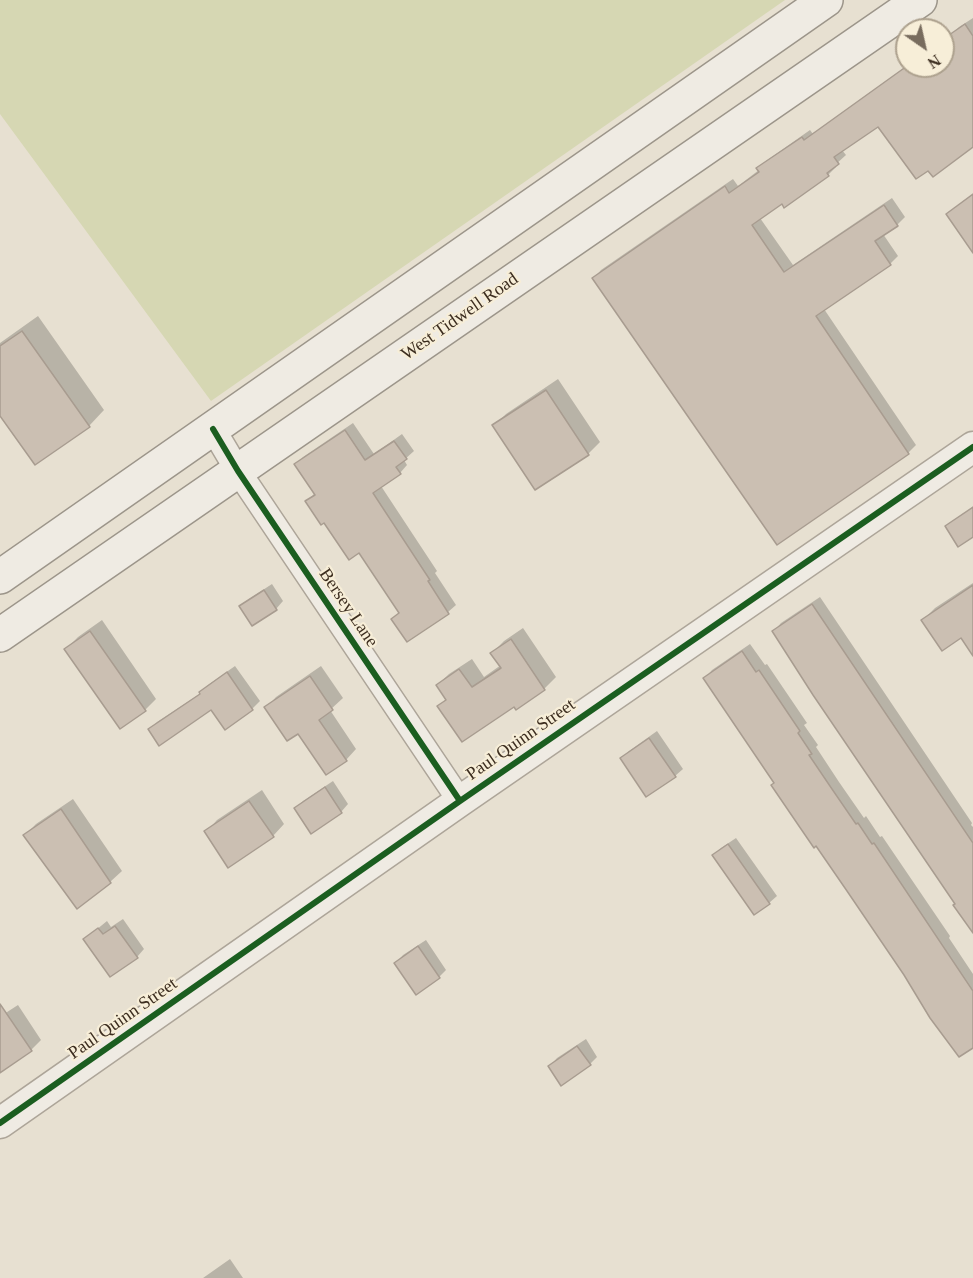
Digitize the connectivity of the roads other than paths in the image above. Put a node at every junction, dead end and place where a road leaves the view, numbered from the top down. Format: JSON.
{"nodes":[{"id":1,"x":826,"y":0,"type":"edge"},
{"id":2,"x":920,"y":0,"type":"edge"},
{"id":3,"x":486,"y":237,"type":"junction"},
{"id":4,"x":507,"y":284,"type":"junction"},
{"id":5,"x":213,"y":429,"type":"junction"},
{"id":6,"x":973,"y":447,"type":"edge"},
{"id":7,"x":238,"y":471,"type":"junction"},
{"id":8,"x":0,"y":577,"type":"edge"},
{"id":9,"x":0,"y":635,"type":"edge"},
{"id":10,"x":460,"y":801,"type":"junction"},
{"id":11,"x":0,"y":1123,"type":"edge"}],
"edges":[{"from":1,"to":3,"type":"main road"},
{"from":2,"to":4,"type":"main road","name":"West Tidwell Road"},
{"from":3,"to":4,"type":"main road"},
{"from":3,"to":5,"type":"main road"},
{"from":4,"to":7,"type":"main road","name":"West Tidwell Road"},
{"from":5,"to":7,"type":"street","name":"Bersey Lane"},
{"from":5,"to":8,"type":"main road"},
{"from":6,"to":10,"type":"street","name":"Paul Quinn Street"},
{"from":7,"to":9,"type":"main road","name":"West Tidwell Road"},
{"from":7,"to":10,"type":"street","name":"Bersey Lane"},
{"from":10,"to":11,"type":"street","name":"Paul Quinn Street"}]}
